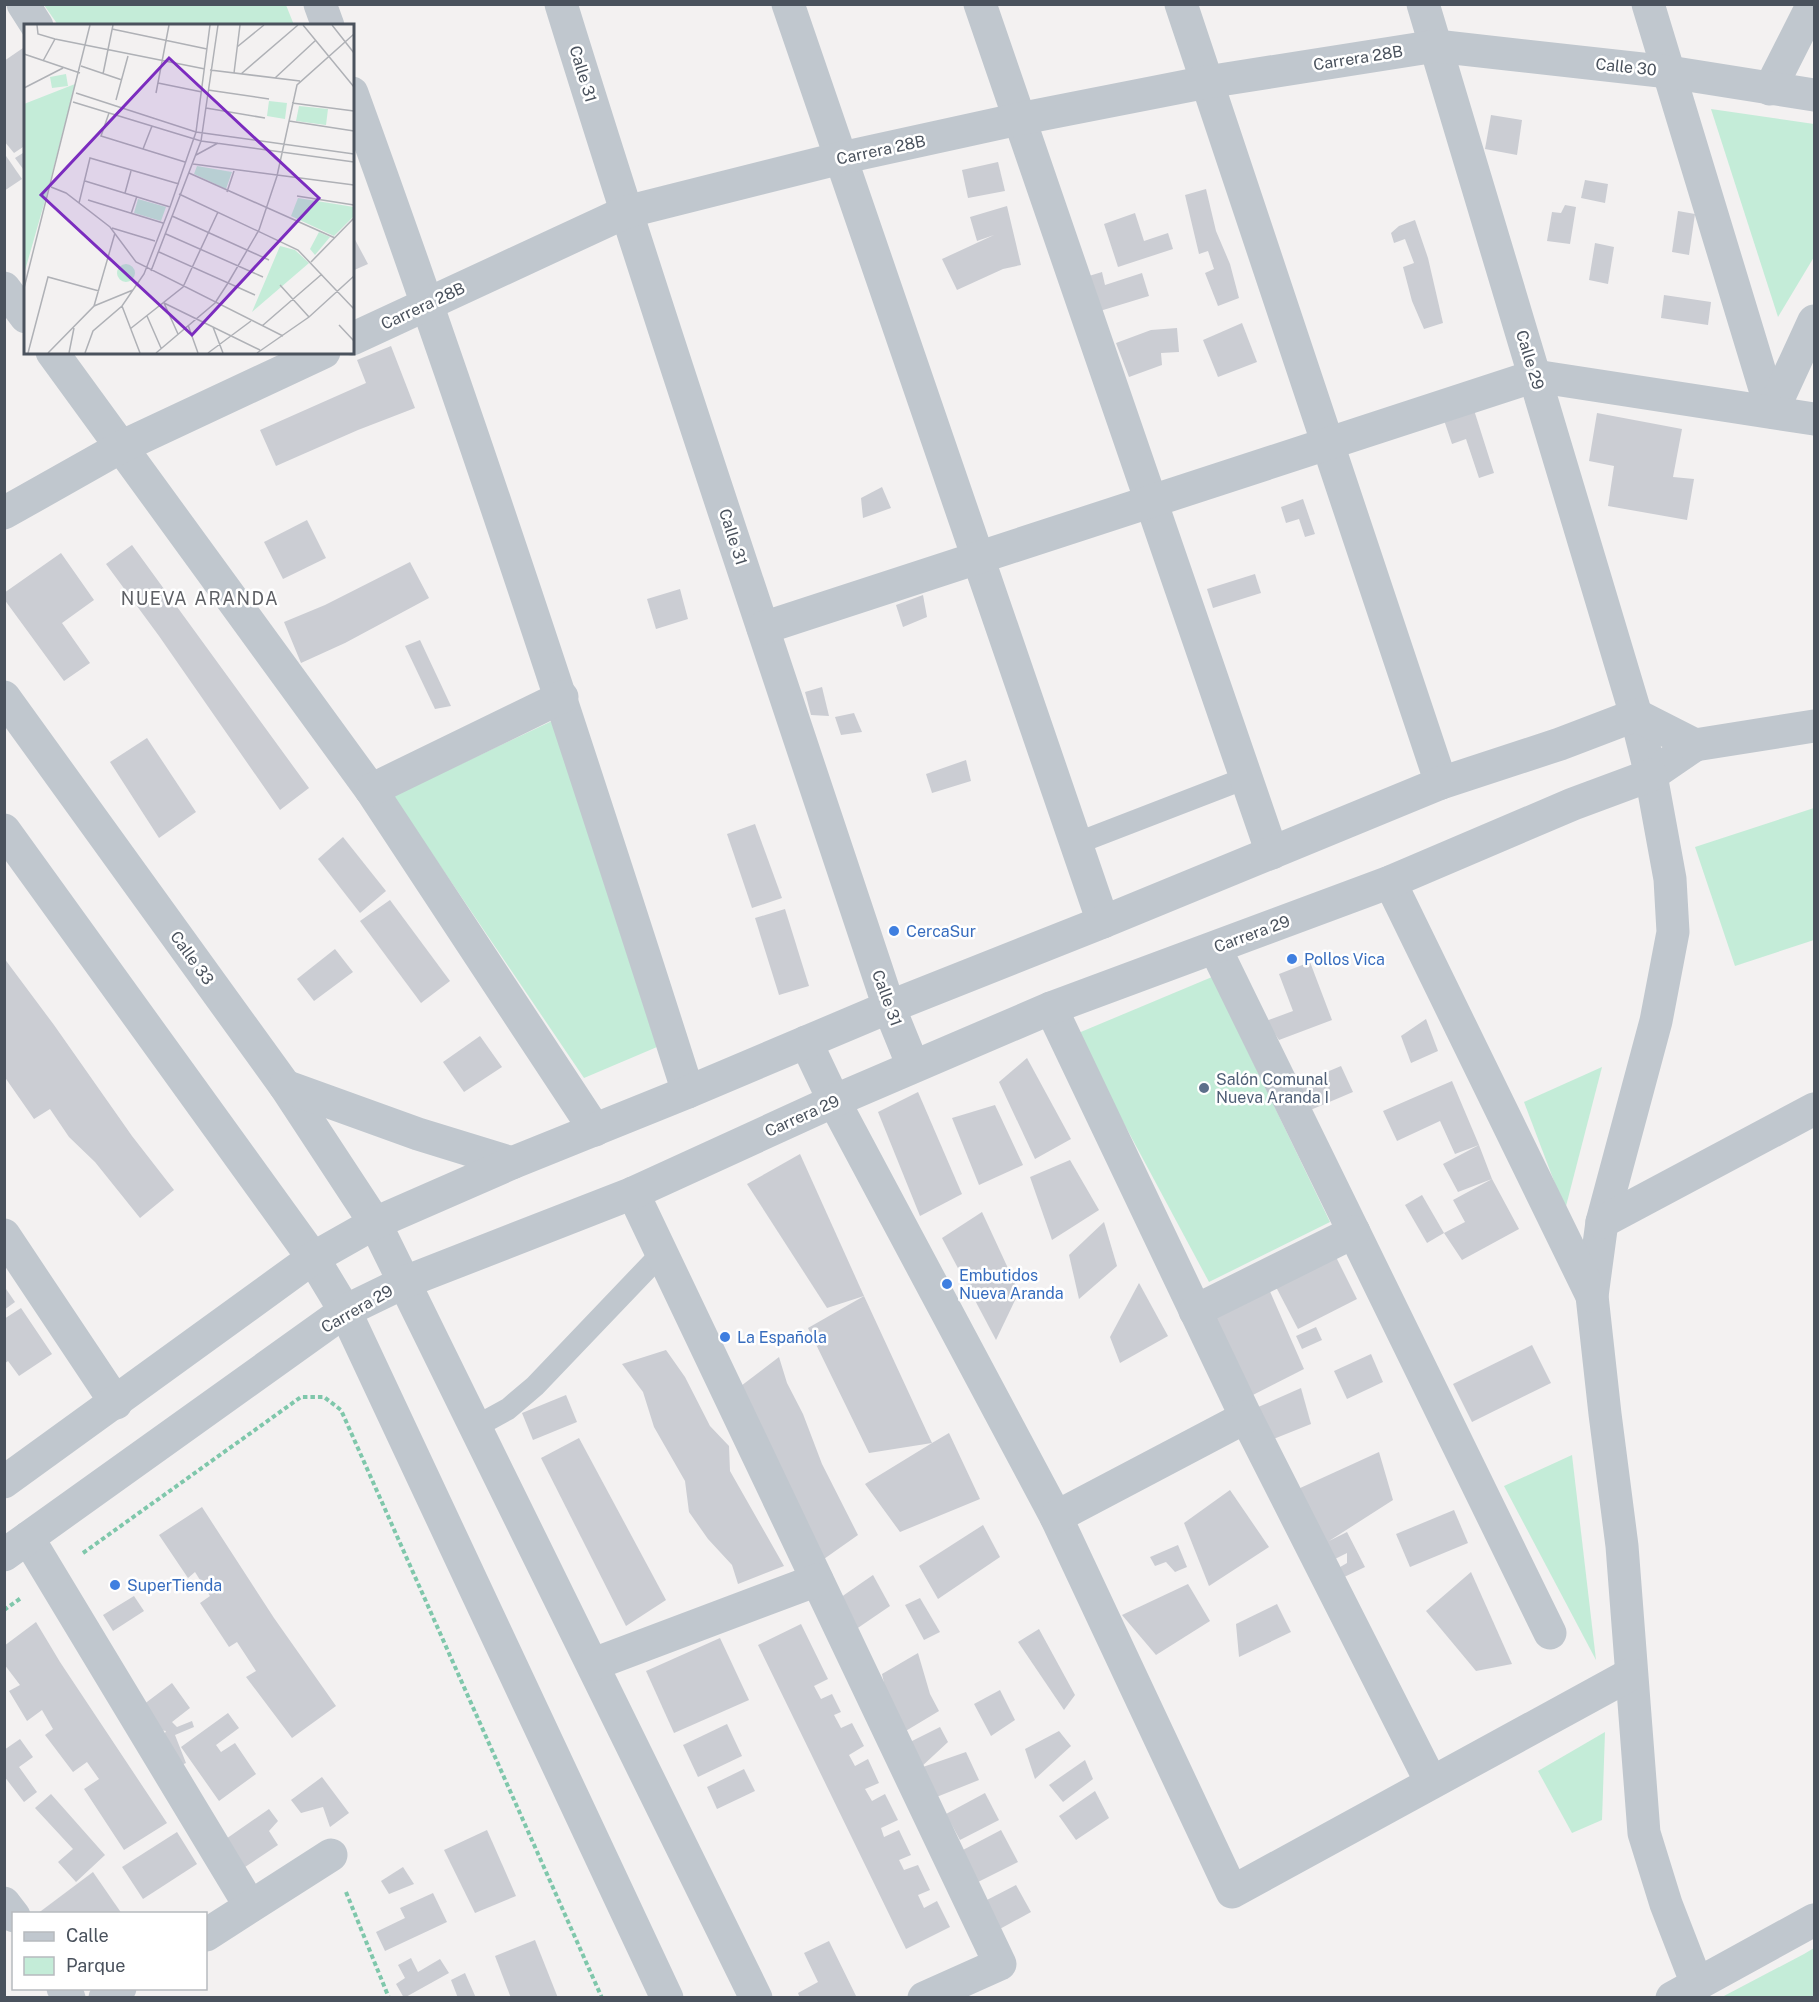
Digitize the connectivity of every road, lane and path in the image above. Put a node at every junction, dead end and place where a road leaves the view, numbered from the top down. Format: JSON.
{"nodes":[{"id":1,"x":23,"y":4,"type":"edge"},
{"id":2,"x":320,"y":4,"type":"edge"},
{"id":3,"x":561,"y":4,"type":"edge"},
{"id":4,"x":788,"y":4,"type":"edge"},
{"id":5,"x":980,"y":4,"type":"edge"},
{"id":6,"x":1181,"y":4,"type":"edge"},
{"id":7,"x":1423,"y":4,"type":"edge"},
{"id":8,"x":1648,"y":4,"type":"edge"},
{"id":9,"x":1813,"y":4,"type":"edge"},
{"id":10,"x":36,"y":24,"type":"edge"},
{"id":11,"x":327,"y":24,"type":"edge"},
{"id":12,"x":1436,"y":46,"type":"junction"},
{"id":13,"x":1669,"y":72,"type":"junction"},
{"id":14,"x":1207,"y":82,"type":"junction"},
{"id":15,"x":1770,"y":89,"type":"junction"},
{"id":16,"x":1815,"y":95,"type":"edge"},
{"id":17,"x":354,"y":98,"type":"edge"},
{"id":18,"x":1019,"y":119,"type":"junction"},
{"id":19,"x":841,"y":158,"type":"junction"},
{"id":20,"x":626,"y":212,"type":"junction"},
{"id":21,"x":4,"y":288,"type":"edge"},
{"id":22,"x":429,"y":303,"type":"junction"},
{"id":23,"x":24,"y":314,"type":"edge"},
{"id":24,"x":1815,"y":321,"type":"edge"},
{"id":25,"x":354,"y":338,"type":"edge"},
{"id":26,"x":53,"y":354,"type":"edge"},
{"id":27,"x":320,"y":354,"type":"edge"},
{"id":28,"x":1535,"y":376,"type":"junction"},
{"id":29,"x":1772,"y":412,"type":"junction"},
{"id":30,"x":1815,"y":419,"type":"edge"},
{"id":31,"x":1328,"y":444,"type":"junction"},
{"id":32,"x":121,"y":447,"type":"junction"},
{"id":33,"x":1151,"y":502,"type":"junction"},
{"id":34,"x":4,"y":513,"type":"edge"},
{"id":35,"x":978,"y":558,"type":"junction"},
{"id":36,"x":763,"y":628,"type":"junction"},
{"id":37,"x":4,"y":697,"type":"edge"},
{"id":38,"x":562,"y":698,"type":"junction"},
{"id":39,"x":1636,"y":715,"type":"junction"},
{"id":40,"x":1815,"y":726,"type":"edge"},
{"id":41,"x":1695,"y":745,"type":"junction"},
{"id":42,"x":1652,"y":775,"type":"junction"},
{"id":43,"x":1246,"y":778,"type":"junction"},
{"id":44,"x":1441,"y":783,"type":"junction"},
{"id":45,"x":370,"y":790,"type":"junction"},
{"id":46,"x":4,"y":830,"type":"edge"},
{"id":47,"x":1075,"y":844,"type":"junction"},
{"id":48,"x":1272,"y":853,"type":"junction"},
{"id":49,"x":1390,"y":882,"type":"junction"},
{"id":50,"x":1103,"y":922,"type":"junction"},
{"id":51,"x":1215,"y":948,"type":"junction"},
{"id":52,"x":889,"y":1007,"type":"junction"},
{"id":53,"x":1051,"y":1008,"type":"junction"},
{"id":54,"x":806,"y":1042,"type":"junction"},
{"id":55,"x":913,"y":1066,"type":"junction"},
{"id":56,"x":285,"y":1086,"type":"junction"},
{"id":57,"x":688,"y":1092,"type":"junction"},
{"id":58,"x":834,"y":1101,"type":"junction"},
{"id":59,"x":1815,"y":1109,"type":"edge"},
{"id":60,"x":595,"y":1130,"type":"junction"},
{"id":61,"x":512,"y":1163,"type":"junction"},
{"id":62,"x":633,"y":1193,"type":"junction"},
{"id":63,"x":375,"y":1222,"type":"junction"},
{"id":64,"x":1602,"y":1222,"type":"junction"},
{"id":65,"x":1354,"y":1232,"type":"junction"},
{"id":66,"x":4,"y":1235,"type":"edge"},
{"id":67,"x":662,"y":1253,"type":"junction"},
{"id":68,"x":314,"y":1258,"type":"junction"},
{"id":69,"x":405,"y":1281,"type":"junction"},
{"id":70,"x":1592,"y":1296,"type":"junction"},
{"id":71,"x":345,"y":1311,"type":"junction"},
{"id":72,"x":1195,"y":1311,"type":"junction"},
{"id":73,"x":116,"y":1403,"type":"junction"},
{"id":74,"x":1246,"y":1417,"type":"junction"},
{"id":75,"x":477,"y":1426,"type":"junction"},
{"id":76,"x":4,"y":1482,"type":"edge"},
{"id":77,"x":1056,"y":1517,"type":"junction"},
{"id":78,"x":16,"y":1546,"type":"edge"},
{"id":79,"x":52,"y":1574,"type":"junction"},
{"id":80,"x":817,"y":1580,"type":"junction"},
{"id":81,"x":4,"y":1610,"type":"edge"},
{"id":82,"x":1550,"y":1633,"type":"dead end"},
{"id":83,"x":594,"y":1664,"type":"junction"},
{"id":84,"x":1631,"y":1674,"type":"junction"},
{"id":85,"x":1431,"y":1782,"type":"junction"},
{"id":86,"x":331,"y":1855,"type":"joint"},
{"id":87,"x":250,"y":1906,"type":"junction"},
{"id":88,"x":1815,"y":1920,"type":"edge"},
{"id":89,"x":207,"y":1934,"type":"edge"},
{"id":90,"x":118,"y":1990,"type":"edge"},
{"id":91,"x":1684,"y":1991,"type":"edge"},
{"id":92,"x":105,"y":1998,"type":"edge"},
{"id":93,"x":389,"y":1998,"type":"edge"},
{"id":94,"x":602,"y":1998,"type":"edge"},
{"id":95,"x":667,"y":1998,"type":"edge"},
{"id":96,"x":756,"y":1998,"type":"edge"},
{"id":97,"x":924,"y":1998,"type":"edge"}],
"edges":[{"from":1,"to":10,"type":"street"},
{"from":2,"to":11,"type":"street"},
{"from":3,"to":20,"type":"street","name":"Calle 31"},
{"from":4,"to":19,"type":"street"},
{"from":5,"to":18,"type":"street"},
{"from":6,"to":14,"type":"street"},
{"from":7,"to":12,"type":"street","name":"Calle 29"},
{"from":8,"to":13,"type":"street"},
{"from":9,"to":15,"type":"street"},
{"from":12,"to":13,"type":"street","name":"Calle 30"},
{"from":12,"to":14,"type":"street","name":"Carrera 28B"},
{"from":12,"to":28,"type":"street","name":"Calle 29"},
{"from":13,"to":15,"type":"street","name":"Calle 30"},
{"from":13,"to":29,"type":"street"},
{"from":14,"to":18,"type":"street","name":"Carrera 28B"},
{"from":14,"to":31,"type":"street"},
{"from":15,"to":16,"type":"street","name":"Calle 30"},
{"from":17,"to":22,"type":"street"},
{"from":18,"to":19,"type":"street","name":"Carrera 28B"},
{"from":18,"to":33,"type":"street"},
{"from":19,"to":20,"type":"street","name":"Carrera 28B"},
{"from":19,"to":35,"type":"street"},
{"from":20,"to":22,"type":"street","name":"Carrera 28B"},
{"from":20,"to":36,"type":"street","name":"Calle 31"},
{"from":21,"to":23,"type":"street"},
{"from":22,"to":25,"type":"street","name":"Carrera 28B"},
{"from":22,"to":38,"type":"street"},
{"from":24,"to":29,"type":"street"},
{"from":26,"to":32,"type":"street"},
{"from":27,"to":32,"type":"street"},
{"from":28,"to":29,"type":"street"},
{"from":28,"to":31,"type":"street"},
{"from":28,"to":39,"type":"street","name":"Calle 29"},
{"from":29,"to":30,"type":"street"},
{"from":31,"to":33,"type":"street"},
{"from":31,"to":44,"type":"street"},
{"from":32,"to":34,"type":"street"},
{"from":32,"to":45,"type":"street"},
{"from":33,"to":35,"type":"street"},
{"from":33,"to":43,"type":"street"},
{"from":35,"to":36,"type":"street"},
{"from":35,"to":47,"type":"street"},
{"from":36,"to":52,"type":"street","name":"Calle 31"},
{"from":37,"to":56,"type":"street","name":"Calle 33"},
{"from":38,"to":45,"type":"street"},
{"from":38,"to":57,"type":"street"},
{"from":39,"to":41,"type":"street"},
{"from":39,"to":42,"type":"street","name":"Calle 29"},
{"from":39,"to":44,"type":"street"},
{"from":40,"to":41,"type":"street"},
{"from":41,"to":42,"type":"street","name":"Carrera 29"},
{"from":42,"to":49,"type":"street","name":"Carrera 29"},
{"from":42,"to":64,"type":"street","name":"Calle 29"},
{"from":43,"to":47,"type":"lane"},
{"from":43,"to":48,"type":"street"},
{"from":44,"to":48,"type":"street"},
{"from":45,"to":60,"type":"street"},
{"from":46,"to":68,"type":"street"},
{"from":47,"to":50,"type":"street"},
{"from":48,"to":50,"type":"street"},
{"from":49,"to":51,"type":"street","name":"Carrera 29"},
{"from":49,"to":70,"type":"street"},
{"from":50,"to":52,"type":"street"},
{"from":51,"to":53,"type":"street","name":"Carrera 29"},
{"from":51,"to":65,"type":"street"},
{"from":52,"to":54,"type":"street"},
{"from":52,"to":55,"type":"street","name":"Calle 31"},
{"from":53,"to":55,"type":"street","name":"Carrera 29"},
{"from":53,"to":72,"type":"street"},
{"from":54,"to":57,"type":"street"},
{"from":54,"to":58,"type":"street"},
{"from":55,"to":58,"type":"street","name":"Carrera 29"},
{"from":56,"to":61,"type":"street"},
{"from":56,"to":63,"type":"street","name":"Calle 33"},
{"from":57,"to":60,"type":"street"},
{"from":58,"to":62,"type":"street","name":"Carrera 29"},
{"from":58,"to":77,"type":"street"},
{"from":59,"to":64,"type":"street"},
{"from":60,"to":61,"type":"street"},
{"from":61,"to":63,"type":"street"},
{"from":62,"to":67,"type":"street"},
{"from":62,"to":69,"type":"street","name":"Carrera 29"},
{"from":63,"to":68,"type":"street"},
{"from":63,"to":69,"type":"street","name":"Calle 33"},
{"from":64,"to":70,"type":"street","name":"Calle 29"},
{"from":65,"to":72,"type":"street"},
{"from":65,"to":82,"type":"street"},
{"from":66,"to":73,"type":"street"},
{"from":67,"to":75,"type":"lane"},
{"from":67,"to":80,"type":"street"},
{"from":68,"to":71,"type":"street"},
{"from":68,"to":73,"type":"street"},
{"from":69,"to":71,"type":"street","name":"Carrera 29"},
{"from":69,"to":75,"type":"street","name":"Calle 33"},
{"from":70,"to":84,"type":"street"},
{"from":71,"to":78,"type":"street","name":"Carrera 29"},
{"from":71,"to":95,"type":"street"},
{"from":72,"to":74,"type":"street"},
{"from":73,"to":76,"type":"street"},
{"from":74,"to":77,"type":"street"},
{"from":74,"to":85,"type":"street"},
{"from":75,"to":83,"type":"street","name":"Calle 33"},
{"from":77,"to":85,"type":"street"},
{"from":78,"to":79,"type":"street"},
{"from":79,"to":81,"type":"path"},
{"from":79,"to":87,"type":"street"},
{"from":79,"to":94,"type":"path"},
{"from":80,"to":83,"type":"street"},
{"from":80,"to":97,"type":"street"},
{"from":83,"to":96,"type":"street","name":"Calle 33"},
{"from":84,"to":85,"type":"street"},
{"from":84,"to":91,"type":"street"},
{"from":86,"to":87,"type":"street"},
{"from":86,"to":93,"type":"path"},
{"from":87,"to":89,"type":"street"},
{"from":88,"to":91,"type":"street"},
{"from":90,"to":92,"type":"street"}]}
